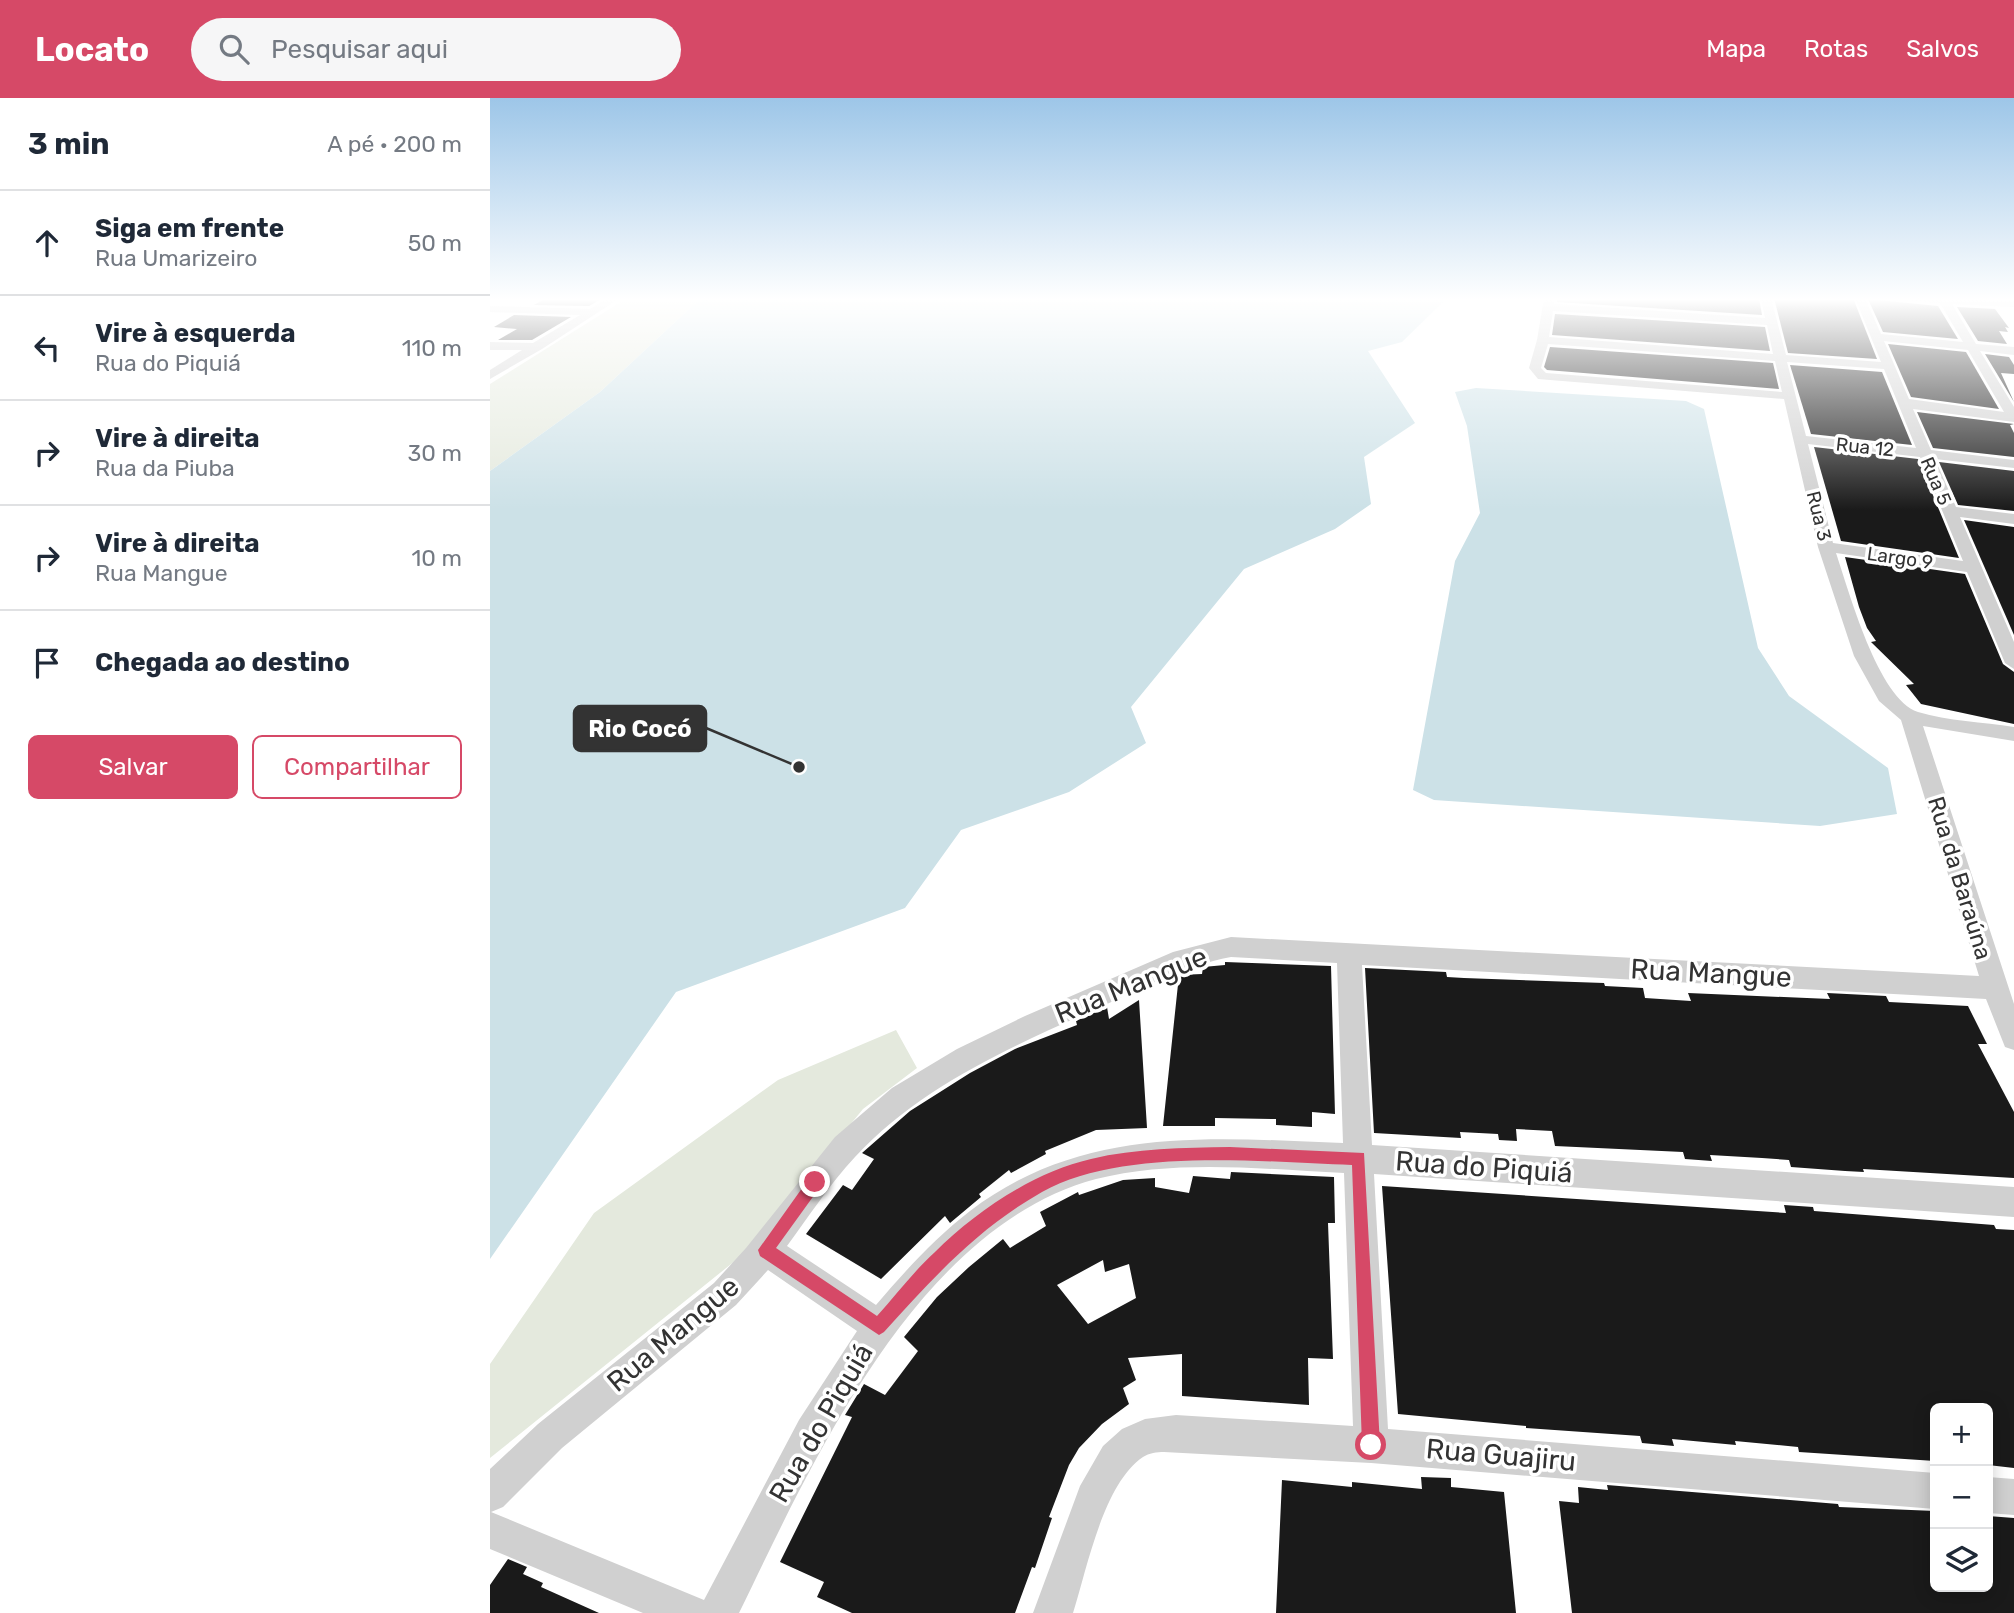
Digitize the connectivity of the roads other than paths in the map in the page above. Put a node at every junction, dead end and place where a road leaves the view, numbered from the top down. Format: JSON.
{"nodes":[{"id":1,"x":1535,"y":369,"type":"edge"},
{"id":2,"x":1783,"y":369,"type":"edge"},
{"id":3,"x":1888,"y":369,"type":"edge"},
{"id":4,"x":1986,"y":369,"type":"edge"},
{"id":5,"x":1789,"y":397,"type":"junction"},
{"id":6,"x":1903,"y":401,"type":"junction"},
{"id":7,"x":2013,"y":415,"type":"edge"},
{"id":8,"x":1800,"y":439,"type":"junction"},
{"id":9,"x":1925,"y":453,"type":"junction"},
{"id":10,"x":2014,"y":464,"type":"edge"},
{"id":11,"x":1951,"y":516,"type":"junction"},
{"id":12,"x":2014,"y":519,"type":"edge"},
{"id":13,"x":2014,"y":528,"type":"edge"},
{"id":14,"x":1826,"y":547,"type":"junction"},
{"id":15,"x":1974,"y":568,"type":"junction"},
{"id":16,"x":2007,"y":629,"type":"edge"},
{"id":17,"x":2014,"y":663,"type":"edge"},
{"id":18,"x":1910,"y":717,"type":"junction"},
{"id":19,"x":2014,"y":734,"type":"edge"},
{"id":20,"x":1349,"y":953,"type":"junction"},
{"id":21,"x":1995,"y":988,"type":"junction"},
{"id":22,"x":2014,"y":1038,"type":"edge"},
{"id":23,"x":1359,"y":1158,"type":"junction"},
{"id":24,"x":2014,"y":1202,"type":"edge"},
{"id":25,"x":766,"y":1250,"type":"junction"},
{"id":26,"x":879,"y":1326,"type":"junction"},
{"id":27,"x":1371,"y":1445,"type":"junction"},
{"id":28,"x":1930,"y":1491,"type":"edge"},
{"id":29,"x":490,"y":1494,"type":"edge"},
{"id":30,"x":1993,"y":1495,"type":"edge"},
{"id":31,"x":2014,"y":1497,"type":"edge"},
{"id":32,"x":490,"y":1530,"type":"edge"},
{"id":33,"x":690,"y":1613,"type":"edge"},
{"id":34,"x":718,"y":1613,"type":"edge"},
{"id":35,"x":1053,"y":1613,"type":"edge"}],
"edges":[{"from":1,"to":5,"type":"street"},
{"from":2,"to":5,"type":"street","name":"Rua 3"},
{"from":3,"to":6,"type":"street","name":"Rua 5"},
{"from":4,"to":7,"type":"street"},
{"from":5,"to":8,"type":"street","name":"Rua 3"},
{"from":6,"to":7,"type":"street"},
{"from":6,"to":9,"type":"street","name":"Rua 5"},
{"from":8,"to":9,"type":"street","name":"Rua 12"},
{"from":8,"to":14,"type":"street","name":"Rua 3"},
{"from":9,"to":10,"type":"street","name":"Rua 12"},
{"from":9,"to":11,"type":"street","name":"Rua 5"},
{"from":11,"to":12,"type":"street"},
{"from":11,"to":13,"type":"street"},
{"from":11,"to":15,"type":"street","name":"Rua 5"},
{"from":14,"to":15,"type":"street","name":"Largo 9"},
{"from":14,"to":18,"type":"street","name":"Rua 3"},
{"from":15,"to":16,"type":"street","name":"Rua 5"},
{"from":16,"to":17,"type":"street","name":"Rua 5"},
{"from":18,"to":19,"type":"street"},
{"from":18,"to":21,"type":"street","name":"Rua da Baraúna"},
{"from":20,"to":21,"type":"street","name":"Rua Mangue"},
{"from":20,"to":23,"type":"street"},
{"from":20,"to":25,"type":"street","name":"Rua Mangue"},
{"from":21,"to":22,"type":"street","name":"Rua da Baraúna"},
{"from":23,"to":24,"type":"street","name":"Rua do Piquiá"},
{"from":23,"to":26,"type":"street","name":"Rua do Piquiá"},
{"from":23,"to":27,"type":"street"},
{"from":25,"to":26,"type":"street"},
{"from":25,"to":29,"type":"street","name":"Rua Mangue"},
{"from":26,"to":34,"type":"street","name":"Rua do Piquiá"},
{"from":27,"to":28,"type":"street","name":"Rua Guajiru"},
{"from":27,"to":35,"type":"street","name":"Rua Guajiru"},
{"from":30,"to":31,"type":"street"},
{"from":32,"to":33,"type":"street"}]}
